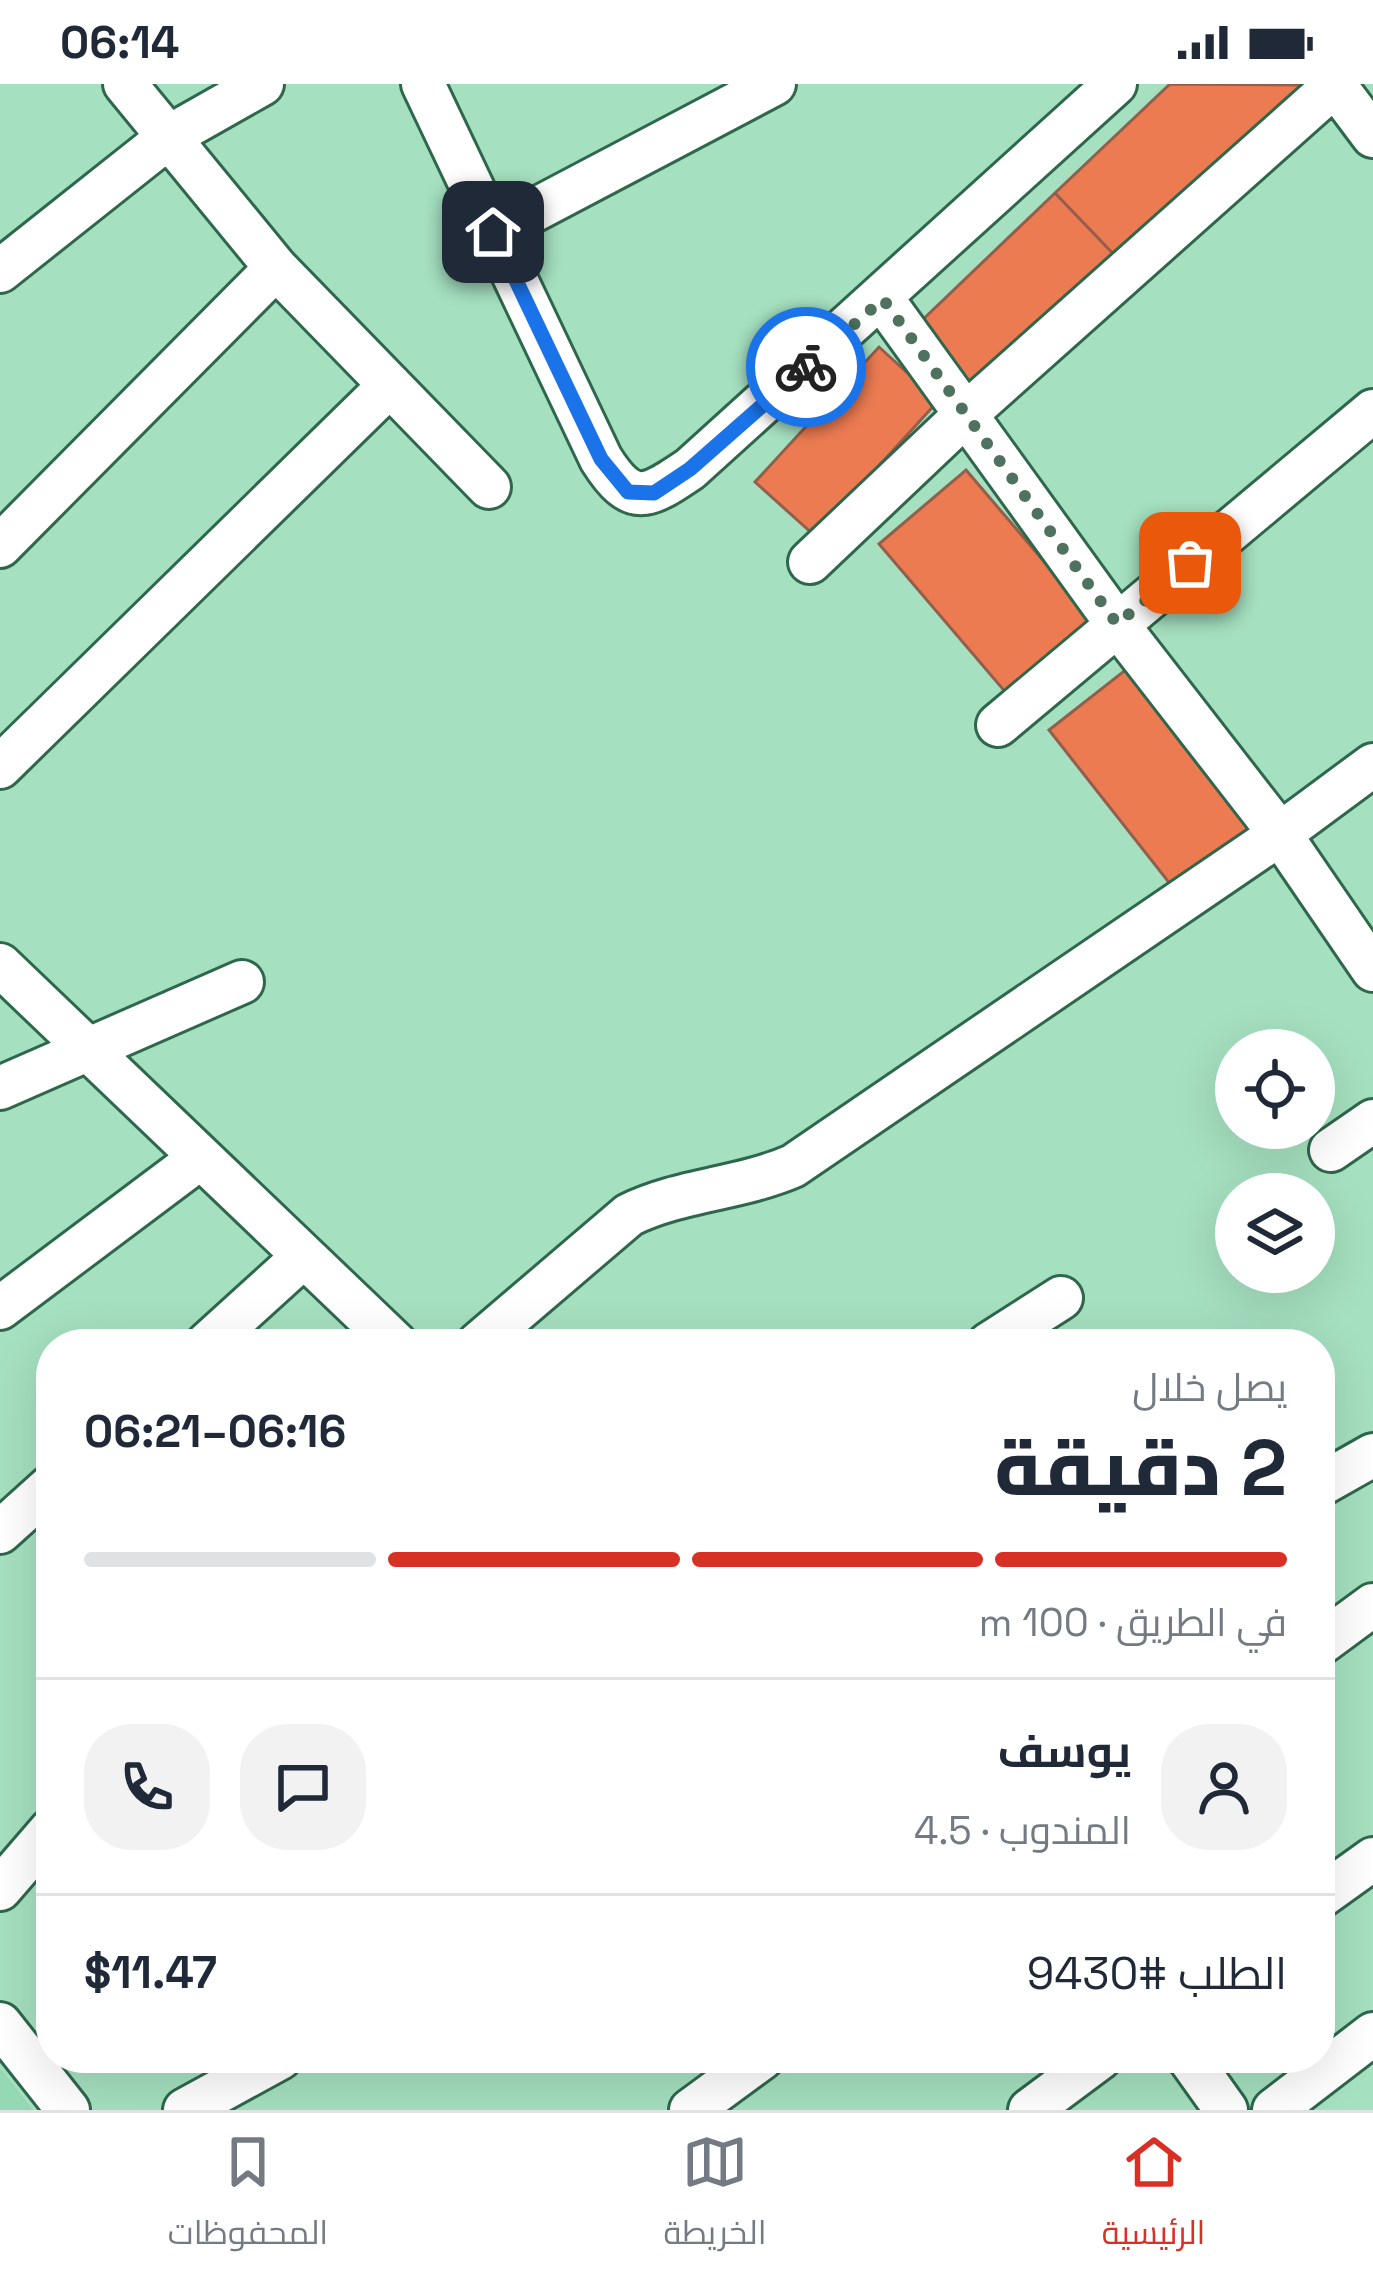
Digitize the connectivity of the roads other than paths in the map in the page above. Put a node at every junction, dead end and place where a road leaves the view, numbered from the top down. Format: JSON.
{"nodes":[{"id":1,"x":125,"y":84,"type":"edge"},
{"id":2,"x":262,"y":84,"type":"edge"},
{"id":3,"x":423,"y":84,"type":"edge"},
{"id":4,"x":774,"y":84,"type":"edge"},
{"id":5,"x":1115,"y":84,"type":"edge"},
{"id":6,"x":1335,"y":84,"type":"edge"},
{"id":7,"x":170,"y":136,"type":"junction"},
{"id":8,"x":1373,"y":136,"type":"edge"},
{"id":9,"x":493,"y":232,"type":"junction"},
{"id":10,"x":276,"y":268,"type":"junction"},
{"id":11,"x":0,"y":271,"type":"edge"},
{"id":12,"x":883,"y":299,"type":"junction"},
{"id":13,"x":390,"y":385,"type":"junction"},
{"id":14,"x":1373,"y":411,"type":"edge"},
{"id":15,"x":966,"y":414,"type":"junction"},
{"id":16,"x":489,"y":487,"type":"dead end"},
{"id":17,"x":0,"y":545,"type":"edge"},
{"id":18,"x":810,"y":562,"type":"dead end"},
{"id":19,"x":1117,"y":624,"type":"junction"},
{"id":20,"x":998,"y":725,"type":"dead end"},
{"id":21,"x":1373,"y":765,"type":"edge"},
{"id":22,"x":0,"y":767,"type":"edge"},
{"id":23,"x":1280,"y":835,"type":"junction"},
{"id":24,"x":0,"y":965,"type":"edge"},
{"id":25,"x":1373,"y":970,"type":"edge"},
{"id":26,"x":242,"y":982,"type":"dead end"},
{"id":27,"x":88,"y":1046,"type":"junction"},
{"id":28,"x":0,"y":1088,"type":"edge"},
{"id":29,"x":1373,"y":1121,"type":"edge"},
{"id":30,"x":1331,"y":1150,"type":"dead end"},
{"id":31,"x":200,"y":1158,"type":"junction"},
{"id":32,"x":304,"y":1256,"type":"junction"},
{"id":33,"x":1061,"y":1298,"type":"dead end"},
{"id":34,"x":0,"y":1308,"type":"edge"},
{"id":35,"x":224,"y":1329,"type":"edge"},
{"id":36,"x":380,"y":1329,"type":"edge"},
{"id":37,"x":495,"y":1329,"type":"edge"},
{"id":38,"x":1012,"y":1329,"type":"edge"},
{"id":39,"x":1373,"y":1455,"type":"edge"},
{"id":40,"x":1335,"y":1477,"type":"edge"},
{"id":41,"x":36,"y":1500,"type":"edge"},
{"id":42,"x":0,"y":1532,"type":"edge"},
{"id":43,"x":1373,"y":1605,"type":"edge"},
{"id":44,"x":1335,"y":1633,"type":"edge"},
{"id":45,"x":36,"y":1847,"type":"edge"},
{"id":46,"x":1373,"y":1859,"type":"edge"},
{"id":47,"x":1335,"y":1886,"type":"edge"},
{"id":48,"x":0,"y":1889,"type":"edge"},
{"id":49,"x":0,"y":2024,"type":"edge"},
{"id":50,"x":1373,"y":2034,"type":"edge"},
{"id":51,"x":1335,"y":2063,"type":"edge"},
{"id":52,"x":36,"y":2070,"type":"edge"},
{"id":53,"x":39,"y":2073,"type":"edge"},
{"id":54,"x":252,"y":2073,"type":"edge"},
{"id":55,"x":742,"y":2073,"type":"edge"},
{"id":56,"x":1080,"y":2073,"type":"edge"},
{"id":57,"x":1200,"y":2073,"type":"edge"},
{"id":58,"x":1322,"y":2073,"type":"edge"},
{"id":59,"x":68,"y":2110,"type":"edge"},
{"id":60,"x":184,"y":2110,"type":"edge"},
{"id":61,"x":691,"y":2110,"type":"edge"},
{"id":62,"x":1030,"y":2110,"type":"edge"},
{"id":63,"x":1226,"y":2110,"type":"edge"},
{"id":64,"x":1274,"y":2110,"type":"edge"}],
"edges":[{"from":1,"to":7,"type":"street"},
{"from":2,"to":7,"type":"street"},
{"from":3,"to":9,"type":"street"},
{"from":4,"to":9,"type":"street"},
{"from":5,"to":12,"type":"street"},
{"from":6,"to":8,"type":"street"},
{"from":6,"to":15,"type":"street"},
{"from":7,"to":10,"type":"street"},
{"from":7,"to":11,"type":"street"},
{"from":9,"to":12,"type":"street"},
{"from":10,"to":13,"type":"street"},
{"from":10,"to":17,"type":"street"},
{"from":12,"to":15,"type":"street"},
{"from":13,"to":16,"type":"street"},
{"from":13,"to":22,"type":"street"},
{"from":14,"to":19,"type":"street"},
{"from":15,"to":18,"type":"street"},
{"from":15,"to":19,"type":"street"},
{"from":19,"to":20,"type":"street"},
{"from":19,"to":23,"type":"street"},
{"from":21,"to":23,"type":"street"},
{"from":23,"to":25,"type":"street"},
{"from":23,"to":37,"type":"street"},
{"from":24,"to":27,"type":"street"},
{"from":26,"to":27,"type":"street"},
{"from":27,"to":28,"type":"street"},
{"from":27,"to":31,"type":"street"},
{"from":29,"to":30,"type":"street"},
{"from":31,"to":32,"type":"street"},
{"from":31,"to":34,"type":"street"},
{"from":32,"to":35,"type":"street"},
{"from":32,"to":36,"type":"street"},
{"from":33,"to":38,"type":"street"},
{"from":39,"to":40,"type":"street"},
{"from":41,"to":42,"type":"street"},
{"from":43,"to":44,"type":"street"},
{"from":45,"to":48,"type":"street"},
{"from":46,"to":47,"type":"street"},
{"from":49,"to":52,"type":"street"},
{"from":50,"to":51,"type":"street"},
{"from":53,"to":59,"type":"street"},
{"from":54,"to":60,"type":"street"},
{"from":55,"to":61,"type":"street"},
{"from":56,"to":62,"type":"street"},
{"from":57,"to":63,"type":"street"},
{"from":58,"to":64,"type":"street"}]}
